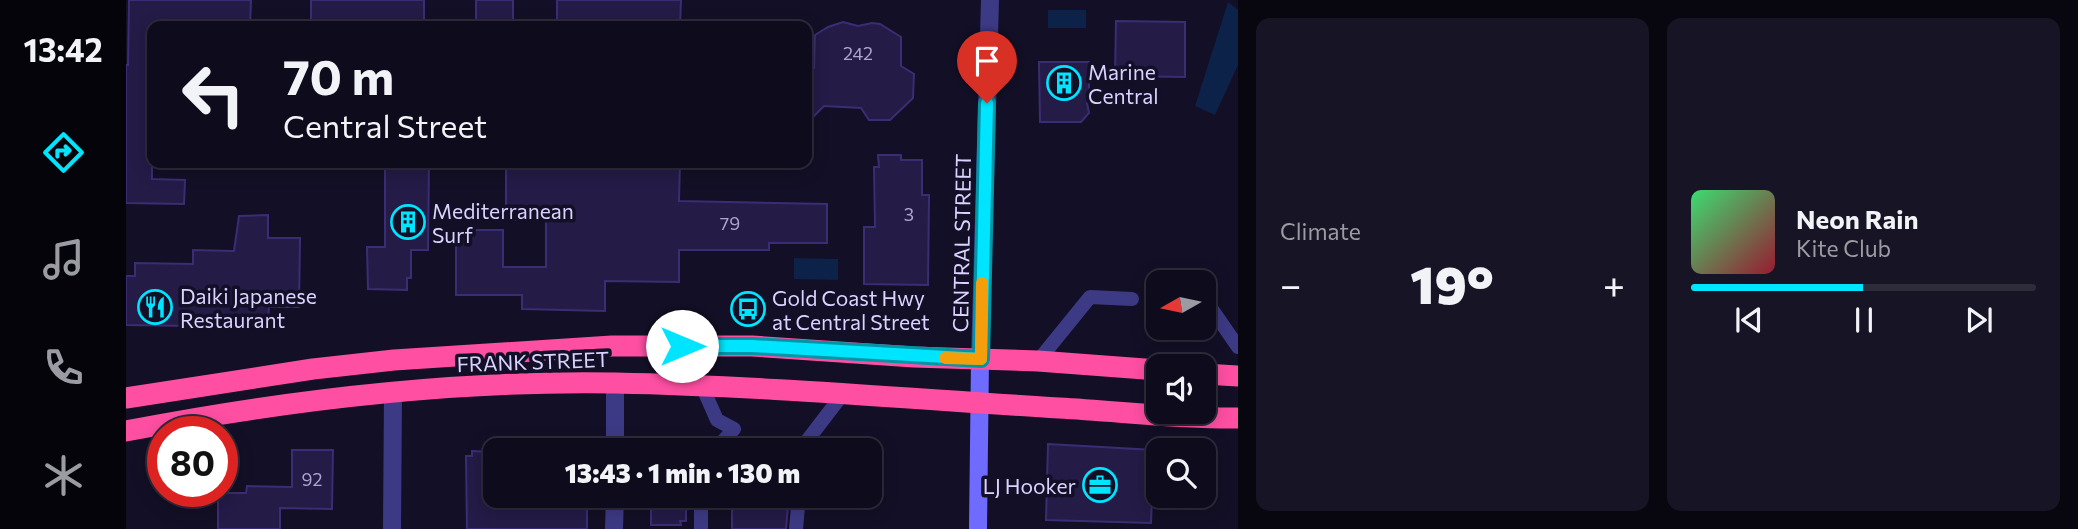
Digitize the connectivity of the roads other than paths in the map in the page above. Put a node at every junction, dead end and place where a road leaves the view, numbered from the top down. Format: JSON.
{"nodes":[{"id":1,"x":990,"y":0,"type":"edge"},
{"id":2,"x":1132,"y":299,"type":"dead end"},
{"id":3,"x":1216,"y":315,"type":"edge"},
{"id":4,"x":1238,"y":347,"type":"edge"},
{"id":5,"x":981,"y":359,"type":"junction"},
{"id":6,"x":1038,"y":361,"type":"junction"},
{"id":7,"x":1146,"y":369,"type":"edge"},
{"id":8,"x":1216,"y":375,"type":"edge"},
{"id":9,"x":1238,"y":376,"type":"edge"},
{"id":10,"x":615,"y":383,"type":"junction"},
{"id":11,"x":702,"y":386,"type":"junction"},
{"id":12,"x":393,"y":392,"type":"junction"},
{"id":13,"x":842,"y":395,"type":"junction"},
{"id":14,"x":126,"y":398,"type":"edge"},
{"id":15,"x":980,"y":404,"type":"junction"},
{"id":16,"x":1238,"y":418,"type":"edge"},
{"id":17,"x":126,"y":431,"type":"edge"},
{"id":18,"x":615,"y":438,"type":"edge"},
{"id":19,"x":726,"y":438,"type":"edge"},
{"id":20,"x":809,"y":438,"type":"edge"},
{"id":21,"x":615,"y":508,"type":"edge"},
{"id":22,"x":701,"y":508,"type":"edge"},
{"id":23,"x":798,"y":508,"type":"edge"},
{"id":24,"x":392,"y":529,"type":"edge"},
{"id":25,"x":614,"y":529,"type":"edge"},
{"id":26,"x":701,"y":529,"type":"edge"},
{"id":27,"x":796,"y":529,"type":"edge"},
{"id":28,"x":978,"y":529,"type":"edge"}],
"edges":[{"from":1,"to":5,"type":"street","name":"CENTRAL STREET"},
{"from":2,"to":6,"type":"lane"},
{"from":3,"to":4,"type":"lane"},
{"from":5,"to":6,"type":"highway","name":"FRANK STREET"},
{"from":5,"to":14,"type":"highway","name":"FRANK STREET"},
{"from":5,"to":15,"type":"main road","name":"CENTRAL STREET"},
{"from":6,"to":7,"type":"highway","name":"FRANK STREET"},
{"from":8,"to":9,"type":"highway"},
{"from":10,"to":11,"type":"highway","name":"FRANK STREET"},
{"from":10,"to":12,"type":"highway","name":"FRANK STREET"},
{"from":10,"to":18,"type":"street"},
{"from":11,"to":13,"type":"highway","name":"FRANK STREET"},
{"from":11,"to":19,"type":"lane"},
{"from":12,"to":17,"type":"highway","name":"FRANK STREET"},
{"from":12,"to":24,"type":"street"},
{"from":13,"to":15,"type":"highway","name":"FRANK STREET"},
{"from":13,"to":20,"type":"lane"},
{"from":15,"to":16,"type":"highway","name":"FRANK STREET"},
{"from":15,"to":28,"type":"main road","name":"CENTRAL STREET"},
{"from":21,"to":25,"type":"street"},
{"from":22,"to":26,"type":"lane"},
{"from":23,"to":27,"type":"lane"}]}
